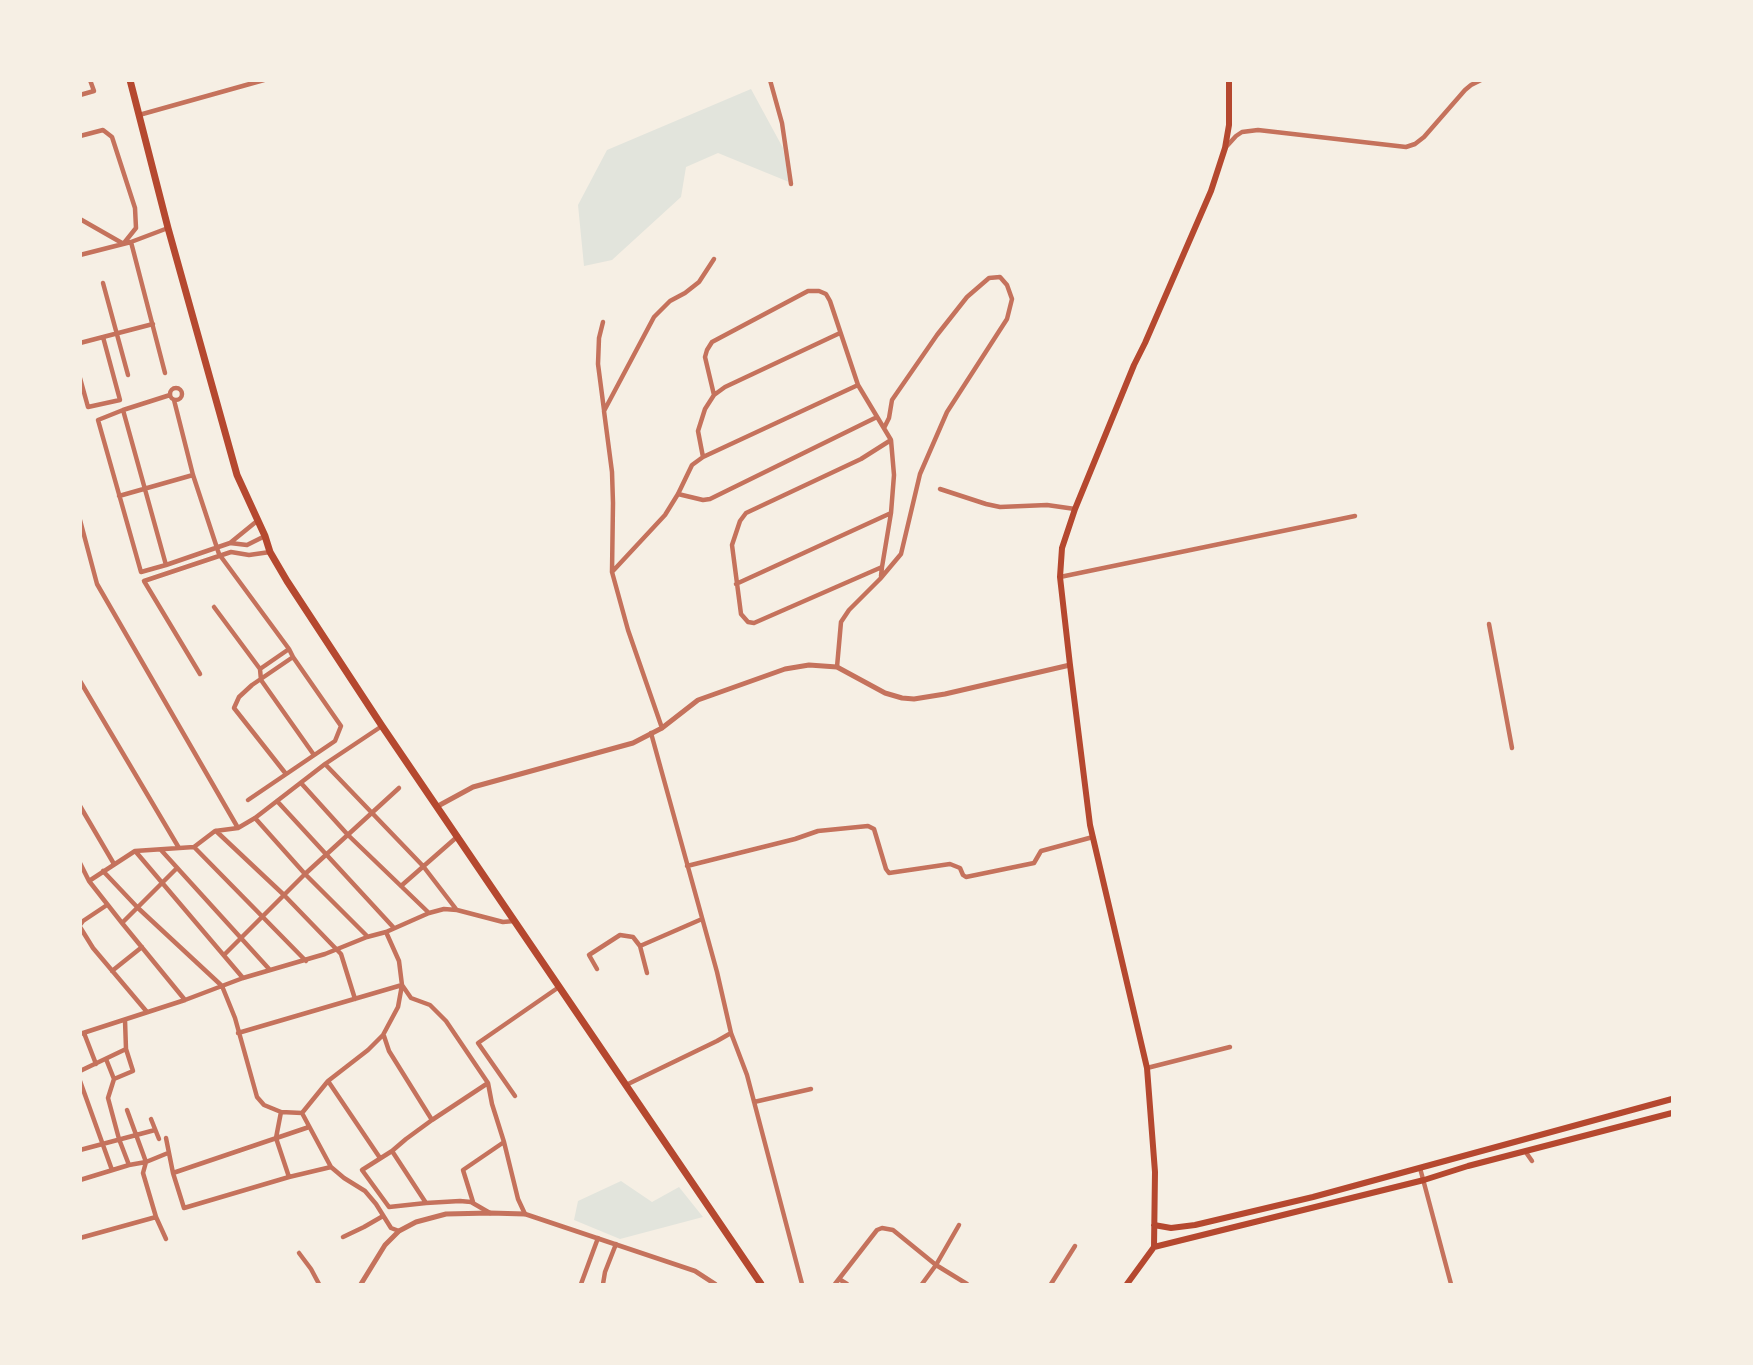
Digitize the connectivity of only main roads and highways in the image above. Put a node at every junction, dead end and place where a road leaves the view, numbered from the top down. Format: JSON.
{"nodes":[{"id":1,"x":130,"y":80,"type":"edge"},
{"id":2,"x":1229,"y":80,"type":"edge"},
{"id":3,"x":1672,"y":1099,"type":"edge"},
{"id":4,"x":1672,"y":1113,"type":"edge"},
{"id":5,"x":1154,"y":1225,"type":"junction"},
{"id":6,"x":1154,"y":1247,"type":"junction"},
{"id":7,"x":761,"y":1284,"type":"edge"},
{"id":8,"x":1127,"y":1284,"type":"edge"}],
"edges":[{"from":1,"to":7,"type":"highway"},
{"from":2,"to":5,"type":"main road"},
{"from":3,"to":5,"type":"main road"},
{"from":4,"to":6,"type":"main road"},
{"from":5,"to":6,"type":"main road"},
{"from":6,"to":8,"type":"main road"}]}
